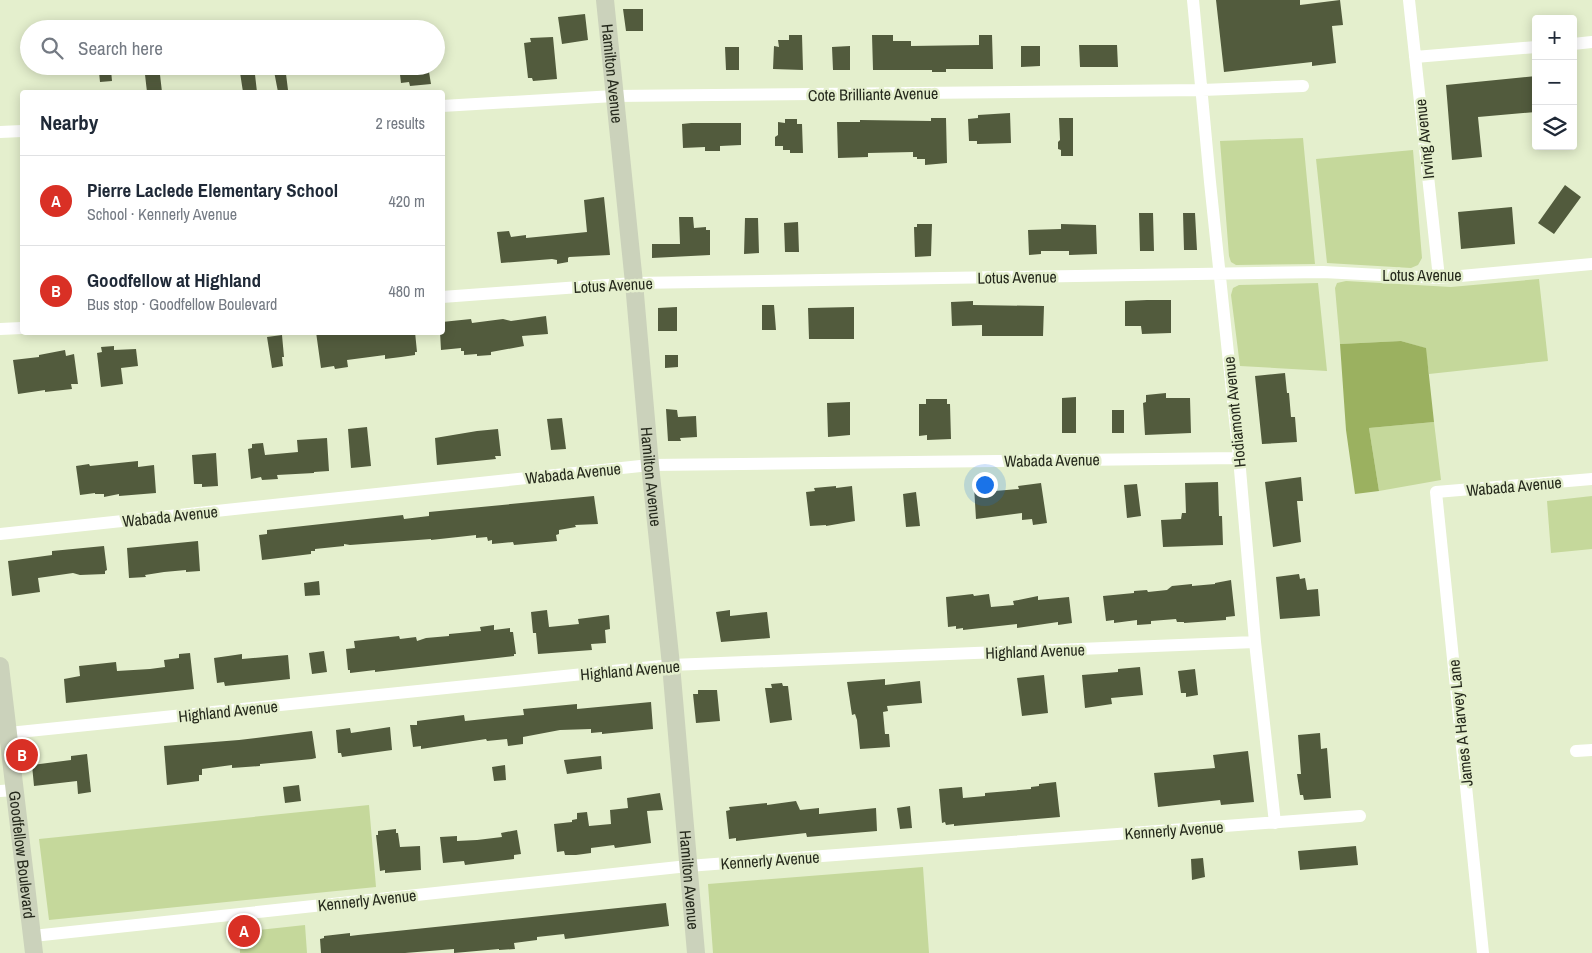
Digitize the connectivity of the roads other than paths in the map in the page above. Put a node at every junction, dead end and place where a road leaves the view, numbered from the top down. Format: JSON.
{"nodes":[{"id":1,"x":605,"y":0,"type":"edge"},
{"id":2,"x":1193,"y":0,"type":"edge"},
{"id":3,"x":1409,"y":0,"type":"edge"},
{"id":4,"x":1592,"y":42,"type":"edge"},
{"id":5,"x":1577,"y":44,"type":"edge"},
{"id":6,"x":1532,"y":47,"type":"edge"},
{"id":7,"x":1415,"y":58,"type":"junction"},
{"id":8,"x":1303,"y":86,"type":"dead end"},
{"id":9,"x":1202,"y":90,"type":"junction"},
{"id":10,"x":614,"y":96,"type":"junction"},
{"id":11,"x":445,"y":106,"type":"edge"},
{"id":12,"x":20,"y":130,"type":"edge"},
{"id":13,"x":0,"y":132,"type":"edge"},
{"id":14,"x":1592,"y":264,"type":"edge"},
{"id":15,"x":1220,"y":274,"type":"junction"},
{"id":16,"x":1439,"y":278,"type":"junction"},
{"id":17,"x":634,"y":283,"type":"junction"},
{"id":18,"x":445,"y":297,"type":"edge"},
{"id":19,"x":20,"y":328,"type":"edge"},
{"id":20,"x":0,"y":329,"type":"edge"},
{"id":21,"x":1239,"y":458,"type":"junction"},
{"id":22,"x":650,"y":465,"type":"junction"},
{"id":23,"x":1592,"y":479,"type":"edge"},
{"id":24,"x":1436,"y":492,"type":"joint"},
{"id":25,"x":0,"y":534,"type":"edge"},
{"id":26,"x":1255,"y":642,"type":"junction"},
{"id":27,"x":671,"y":665,"type":"junction"},
{"id":28,"x":0,"y":666,"type":"edge"},
{"id":29,"x":8,"y":733,"type":"junction"},
{"id":30,"x":1592,"y":750,"type":"edge"},
{"id":31,"x":1576,"y":751,"type":"dead end"},
{"id":32,"x":8,"y":791,"type":"edge"},
{"id":33,"x":1360,"y":816,"type":"dead end"},
{"id":34,"x":1275,"y":823,"type":"junction"},
{"id":35,"x":688,"y":866,"type":"junction"},
{"id":36,"x":33,"y":944,"type":"edge"},
{"id":37,"x":696,"y":953,"type":"edge"},
{"id":38,"x":1483,"y":953,"type":"edge"}],
"edges":[{"from":1,"to":10,"type":"street","name":"Hamilton Avenue"},
{"from":2,"to":9,"type":"street","name":"Hodiamont Avenue"},
{"from":3,"to":7,"type":"street","name":"Irving Avenue"},
{"from":4,"to":5,"type":"street"},
{"from":6,"to":7,"type":"street"},
{"from":7,"to":16,"type":"street","name":"Irving Avenue"},
{"from":8,"to":9,"type":"street","name":"Cote Brilliante Avenue"},
{"from":9,"to":10,"type":"street","name":"Cote Brilliante Avenue"},
{"from":9,"to":15,"type":"street","name":"Hodiamont Avenue"},
{"from":10,"to":11,"type":"street","name":"Cote Brilliante Avenue"},
{"from":10,"to":17,"type":"street","name":"Hamilton Avenue"},
{"from":12,"to":13,"type":"street"},
{"from":14,"to":16,"type":"street","name":"Lotus Avenue"},
{"from":15,"to":16,"type":"street","name":"Lotus Avenue"},
{"from":15,"to":17,"type":"street","name":"Lotus Avenue"},
{"from":15,"to":21,"type":"street","name":"Hodiamont Avenue"},
{"from":17,"to":18,"type":"street","name":"Lotus Avenue"},
{"from":17,"to":22,"type":"street","name":"Hamilton Avenue"},
{"from":19,"to":20,"type":"street"},
{"from":21,"to":22,"type":"street","name":"Wabada Avenue"},
{"from":21,"to":26,"type":"street","name":"Hodiamont Avenue"},
{"from":22,"to":25,"type":"street","name":"Wabada Avenue"},
{"from":22,"to":27,"type":"street","name":"Hamilton Avenue"},
{"from":23,"to":24,"type":"street","name":"Wabada Avenue"},
{"from":24,"to":38,"type":"street","name":"James A Harvey Lane"},
{"from":26,"to":27,"type":"street","name":"Highland Avenue"},
{"from":26,"to":34,"type":"street","name":"Hodiamont Avenue"},
{"from":27,"to":29,"type":"street","name":"Highland Avenue"},
{"from":27,"to":35,"type":"street","name":"Hamilton Avenue"},
{"from":28,"to":29,"type":"street","name":"Goodfellow Boulevard"},
{"from":29,"to":32,"type":"street","name":"Goodfellow Boulevard"},
{"from":30,"to":31,"type":"street"},
{"from":32,"to":36,"type":"street","name":"Goodfellow Boulevard"},
{"from":33,"to":34,"type":"street","name":"Kennerly Avenue"},
{"from":34,"to":35,"type":"street","name":"Kennerly Avenue"},
{"from":35,"to":36,"type":"street","name":"Kennerly Avenue"},
{"from":35,"to":37,"type":"street","name":"Hamilton Avenue"}]}
